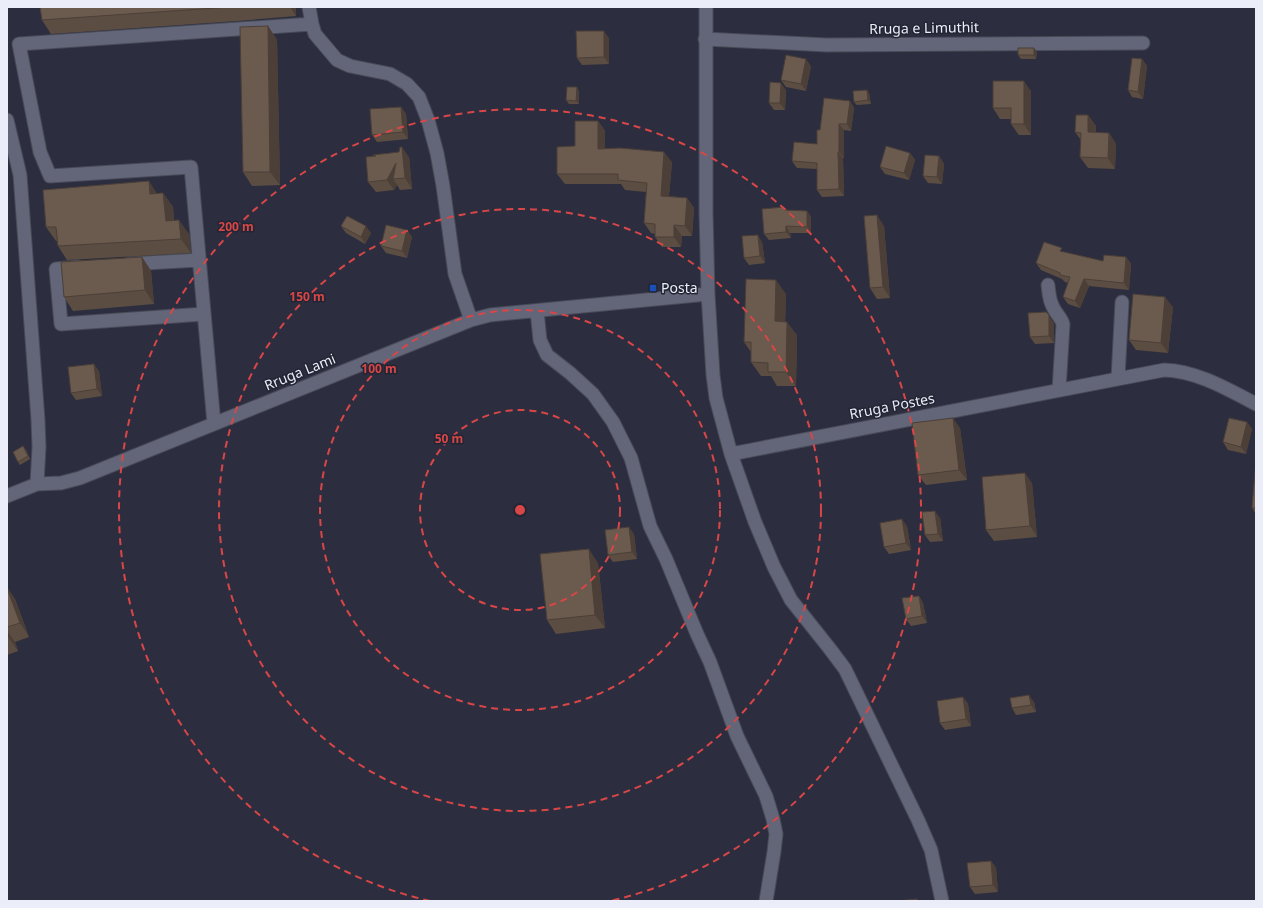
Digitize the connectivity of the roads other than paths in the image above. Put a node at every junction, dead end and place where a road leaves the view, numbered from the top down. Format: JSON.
{"nodes":[{"id":1,"x":309,"y":7,"type":"edge"},
{"id":2,"x":706,"y":7,"type":"edge"},
{"id":3,"x":312,"y":24,"type":"junction"},
{"id":4,"x":705,"y":39,"type":"junction"},
{"id":5,"x":1143,"y":43,"type":"dead end"},
{"id":6,"x":7,"y":120,"type":"edge"},
{"id":7,"x":199,"y":260,"type":"junction"},
{"id":8,"x":116,"y":265,"type":"edge"},
{"id":9,"x":94,"y":266,"type":"edge"},
{"id":10,"x":1048,"y":285,"type":"dead end"},
{"id":11,"x":708,"y":294,"type":"junction"},
{"id":12,"x":1122,"y":302,"type":"dead end"},
{"id":13,"x":537,"y":311,"type":"junction"},
{"id":14,"x":204,"y":314,"type":"junction"},
{"id":15,"x":471,"y":320,"type":"junction"},
{"id":16,"x":1118,"y":378,"type":"junction"},
{"id":17,"x":1059,"y":390,"type":"junction"},
{"id":18,"x":1256,"y":404,"type":"edge"},
{"id":19,"x":214,"y":424,"type":"junction"},
{"id":20,"x":731,"y":454,"type":"junction"},
{"id":21,"x":41,"y":483,"type":"junction"},
{"id":22,"x":7,"y":496,"type":"edge"},
{"id":23,"x":766,"y":901,"type":"edge"},
{"id":24,"x":942,"y":901,"type":"edge"}],
"edges":[{"from":1,"to":3,"type":"street"},
{"from":2,"to":4,"type":"street"},
{"from":3,"to":7,"type":"street"},
{"from":3,"to":15,"type":"street"},
{"from":4,"to":5,"type":"street","name":"Rruga e Limuthit"},
{"from":4,"to":11,"type":"street"},
{"from":6,"to":21,"type":"street"},
{"from":7,"to":8,"type":"street"},
{"from":7,"to":14,"type":"street"},
{"from":9,"to":14,"type":"street"},
{"from":10,"to":17,"type":"street"},
{"from":11,"to":13,"type":"street","name":"Rruga Lami"},
{"from":11,"to":20,"type":"street"},
{"from":12,"to":16,"type":"street"},
{"from":13,"to":15,"type":"street","name":"Rruga Lami"},
{"from":13,"to":23,"type":"street"},
{"from":14,"to":19,"type":"street"},
{"from":15,"to":19,"type":"street","name":"Rruga Lami"},
{"from":16,"to":17,"type":"street","name":"Rruga Postes"},
{"from":16,"to":18,"type":"street","name":"Rruga Postes"},
{"from":17,"to":20,"type":"street","name":"Rruga Postes"},
{"from":19,"to":21,"type":"street","name":"Rruga Lami"},
{"from":20,"to":24,"type":"street"},
{"from":21,"to":22,"type":"street","name":"Rruga Lami"}]}
